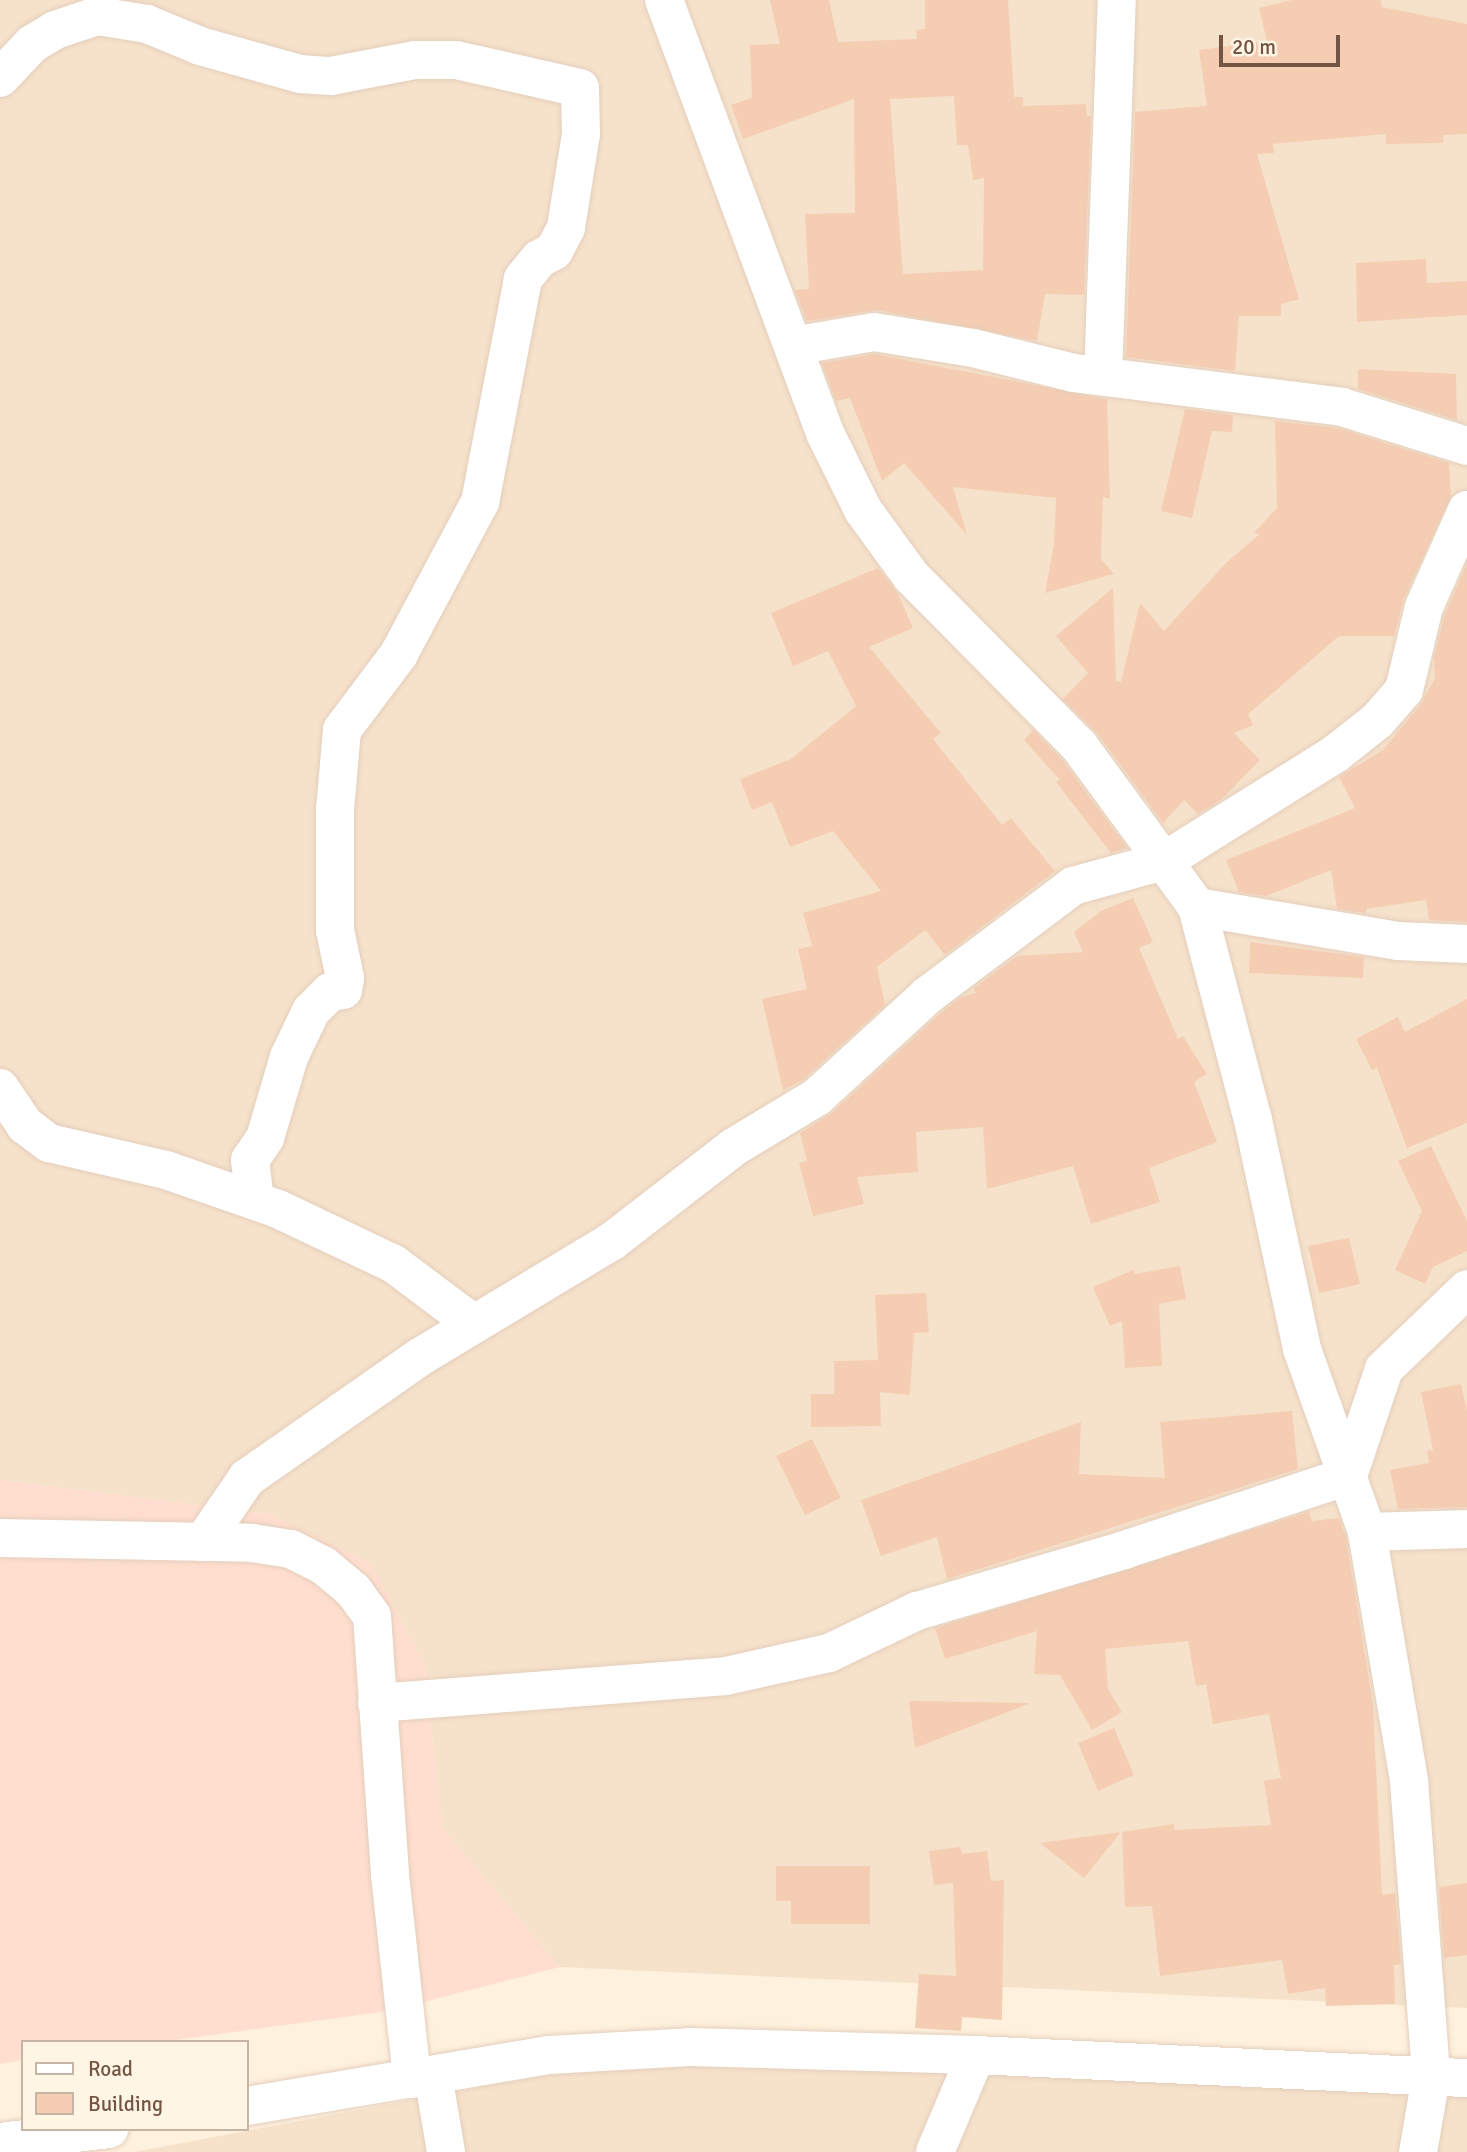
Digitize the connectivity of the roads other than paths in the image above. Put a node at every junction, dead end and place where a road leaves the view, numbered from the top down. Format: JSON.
{"nodes":[{"id":1,"x":664,"y":0,"type":"edge"},
{"id":2,"x":1117,"y":0,"type":"edge"},
{"id":3,"x":58,"y":15,"type":"edge"},
{"id":4,"x":0,"y":78,"type":"edge"},
{"id":5,"x":793,"y":346,"type":"junction"},
{"id":6,"x":1103,"y":376,"type":"junction"},
{"id":7,"x":1467,"y":446,"type":"edge"},
{"id":8,"x":1467,"y":510,"type":"edge"},
{"id":9,"x":1164,"y":861,"type":"junction"},
{"id":10,"x":1196,"y":906,"type":"junction"},
{"id":11,"x":1467,"y":944,"type":"edge"},
{"id":12,"x":0,"y":1088,"type":"edge"},
{"id":13,"x":255,"y":1200,"type":"junction"},
{"id":14,"x":1467,"y":1289,"type":"edge"},
{"id":15,"x":474,"y":1324,"type":"junction"},
{"id":16,"x":1348,"y":1476,"type":"junction"},
{"id":17,"x":1467,"y":1529,"type":"edge"},
{"id":18,"x":1367,"y":1532,"type":"junction"},
{"id":19,"x":0,"y":1538,"type":"edge"},
{"id":20,"x":203,"y":1542,"type":"junction"},
{"id":21,"x":377,"y":1703,"type":"junction"},
{"id":22,"x":976,"y":2055,"type":"junction"},
{"id":23,"x":423,"y":2077,"type":"junction"},
{"id":24,"x":1449,"y":2078,"type":"edge"},
{"id":25,"x":248,"y":2106,"type":"edge"},
{"id":26,"x":92,"y":2131,"type":"edge"},
{"id":27,"x":0,"y":2142,"type":"edge"},
{"id":28,"x":446,"y":2152,"type":"edge"},
{"id":29,"x":934,"y":2152,"type":"edge"},
{"id":30,"x":1418,"y":2152,"type":"edge"}],
"edges":[{"from":1,"to":5,"type":"street"},
{"from":2,"to":6,"type":"street"},
{"from":3,"to":4,"type":"street"},
{"from":3,"to":13,"type":"street"},
{"from":5,"to":6,"type":"street"},
{"from":5,"to":9,"type":"street"},
{"from":6,"to":7,"type":"street"},
{"from":8,"to":9,"type":"street"},
{"from":9,"to":10,"type":"street"},
{"from":9,"to":15,"type":"street"},
{"from":10,"to":11,"type":"street"},
{"from":10,"to":16,"type":"street"},
{"from":12,"to":13,"type":"street"},
{"from":13,"to":15,"type":"street"},
{"from":14,"to":16,"type":"street"},
{"from":15,"to":20,"type":"street"},
{"from":16,"to":18,"type":"street"},
{"from":16,"to":21,"type":"street"},
{"from":17,"to":18,"type":"street"},
{"from":18,"to":24,"type":"street"},
{"from":19,"to":20,"type":"street"},
{"from":20,"to":21,"type":"street"},
{"from":21,"to":23,"type":"street"},
{"from":22,"to":23,"type":"street"},
{"from":22,"to":24,"type":"street"},
{"from":22,"to":29,"type":"street"},
{"from":23,"to":25,"type":"street"},
{"from":23,"to":28,"type":"street"},
{"from":24,"to":30,"type":"street"},
{"from":26,"to":27,"type":"street"}]}
